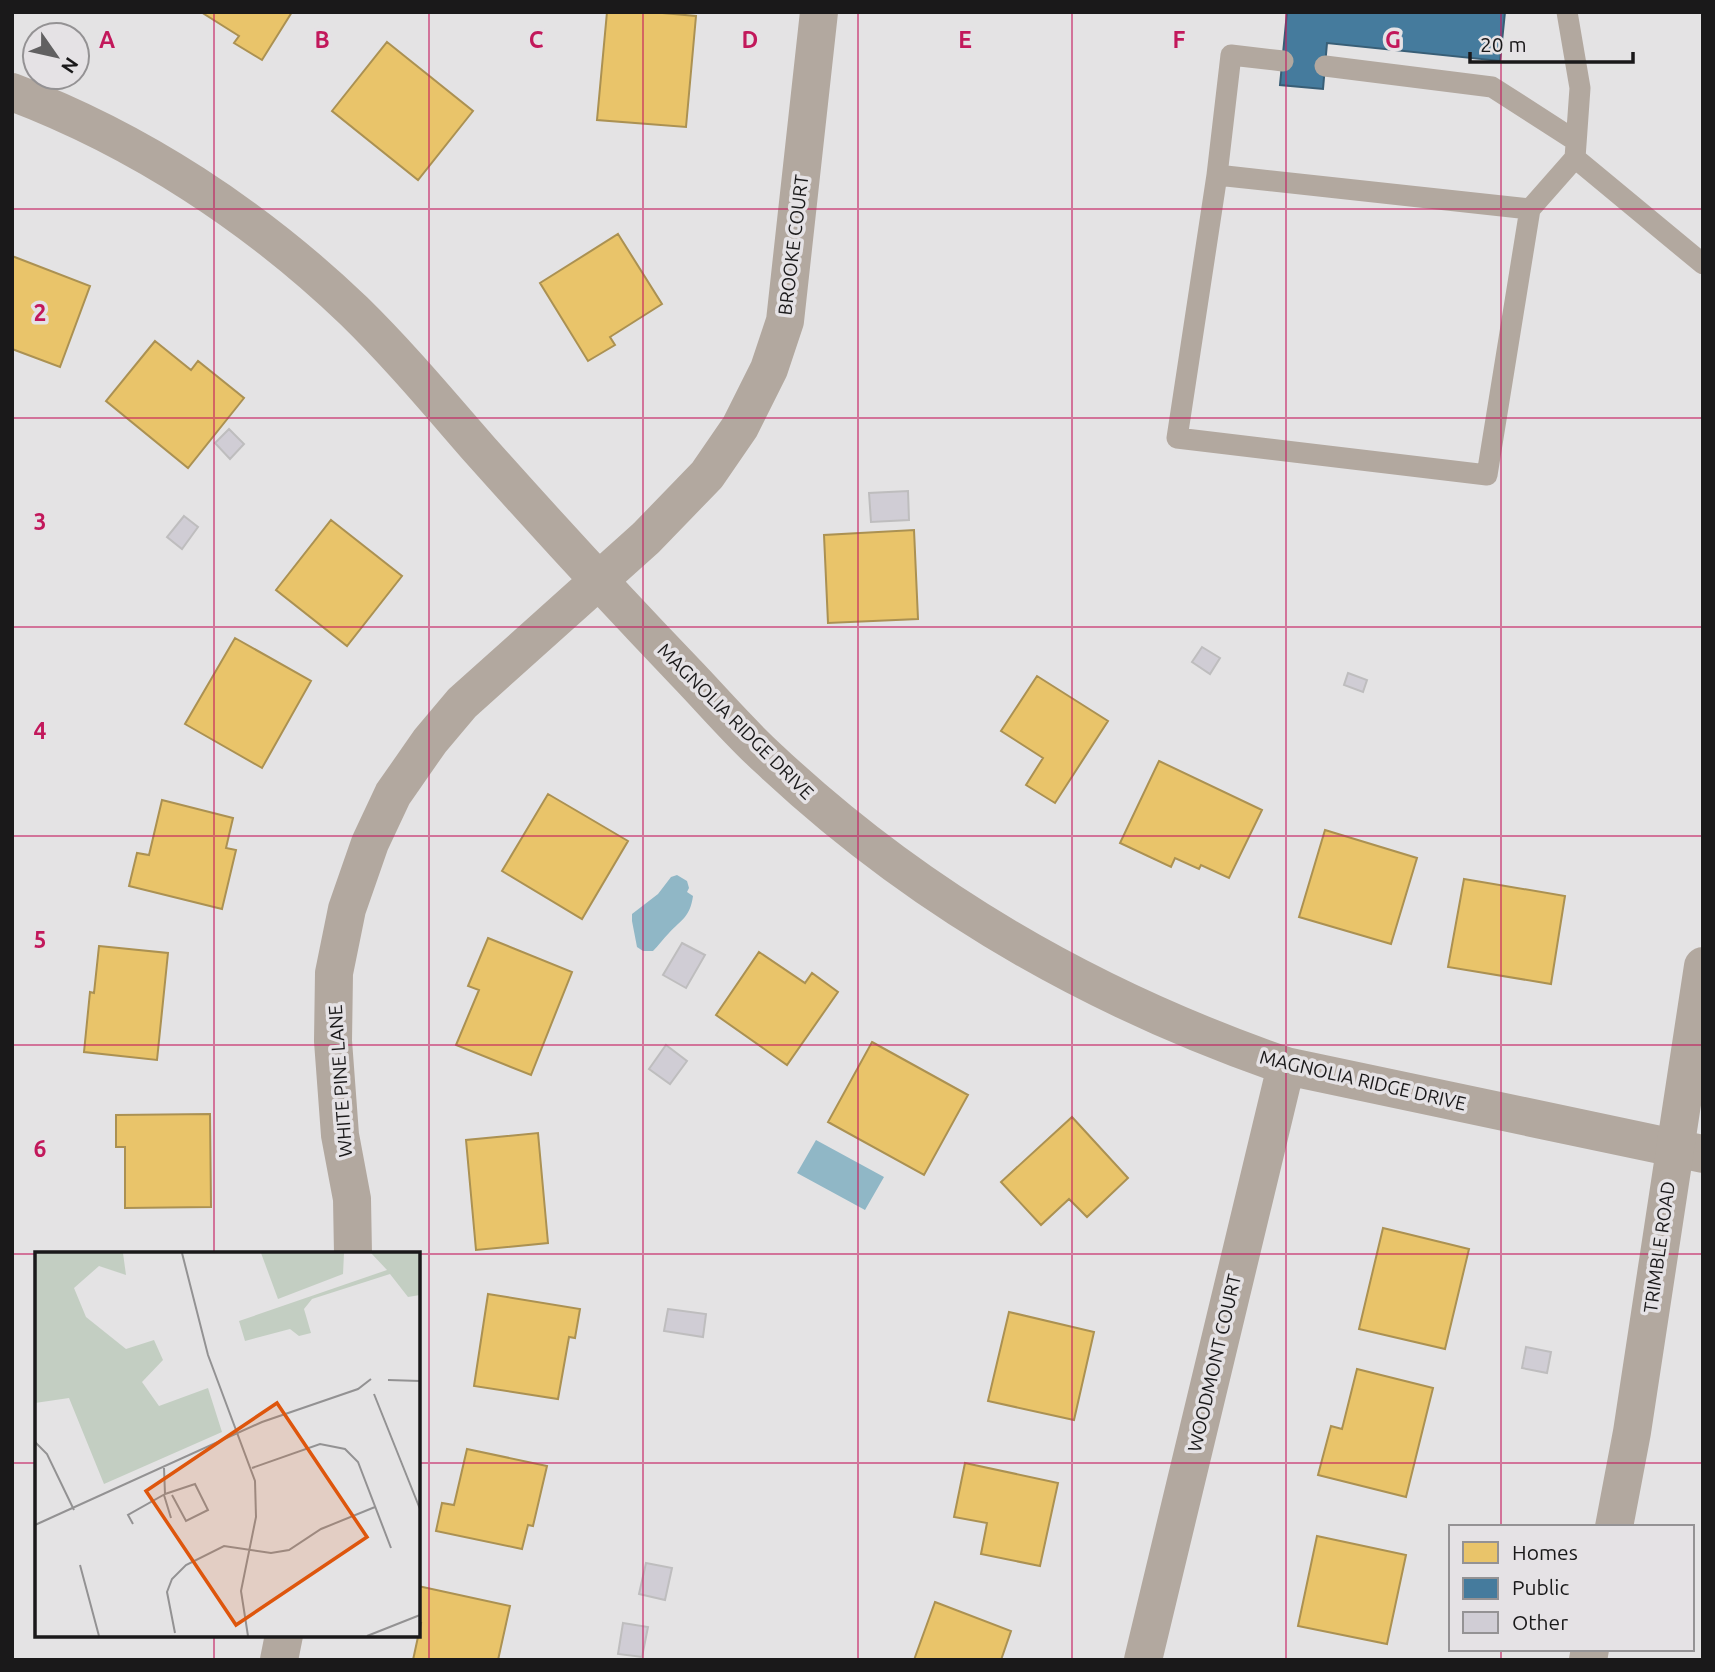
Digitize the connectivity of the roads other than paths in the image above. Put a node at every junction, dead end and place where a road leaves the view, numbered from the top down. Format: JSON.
{"nodes":[{"id":1,"x":819,"y":12,"type":"edge"},
{"id":2,"x":1567,"y":12,"type":"edge"},
{"id":3,"x":1283,"y":61,"type":"dead end"},
{"id":4,"x":1325,"y":66,"type":"dead end"},
{"id":5,"x":12,"y":92,"type":"edge"},
{"id":6,"x":1576,"y":150,"type":"junction"},
{"id":7,"x":1217,"y":175,"type":"junction"},
{"id":8,"x":1530,"y":209,"type":"junction"},
{"id":9,"x":1703,"y":264,"type":"edge"},
{"id":10,"x":597,"y":581,"type":"junction"},
{"id":11,"x":1703,"y":966,"type":"edge"},
{"id":12,"x":1286,"y":1066,"type":"junction"},
{"id":13,"x":1688,"y":1151,"type":"edge"},
{"id":14,"x":353,"y":1252,"type":"edge"},
{"id":15,"x":1614,"y":1525,"type":"edge"},
{"id":16,"x":284,"y":1637,"type":"edge"},
{"id":17,"x":279,"y":1660,"type":"edge"},
{"id":18,"x":1143,"y":1660,"type":"edge"}],
"edges":[{"from":1,"to":10,"type":"street","name":"BROOKE COURT"},
{"from":2,"to":6,"type":"lane"},
{"from":3,"to":7,"type":"lane"},
{"from":4,"to":6,"type":"lane"},
{"from":5,"to":10,"type":"street","name":"MAGNOLIA RIDGE DRIVE"},
{"from":6,"to":8,"type":"lane"},
{"from":6,"to":9,"type":"lane"},
{"from":7,"to":8,"type":"lane"},
{"from":7,"to":8,"type":"lane"},
{"from":10,"to":12,"type":"street","name":"MAGNOLIA RIDGE DRIVE"},
{"from":10,"to":14,"type":"street","name":"WHITE PINE LANE"},
{"from":11,"to":13,"type":"street","name":"TRIMBLE ROAD"},
{"from":12,"to":13,"type":"street","name":"MAGNOLIA RIDGE DRIVE"},
{"from":12,"to":18,"type":"street","name":"WOODMONT COURT"},
{"from":13,"to":15,"type":"street","name":"TRIMBLE ROAD"},
{"from":16,"to":17,"type":"street"}]}
